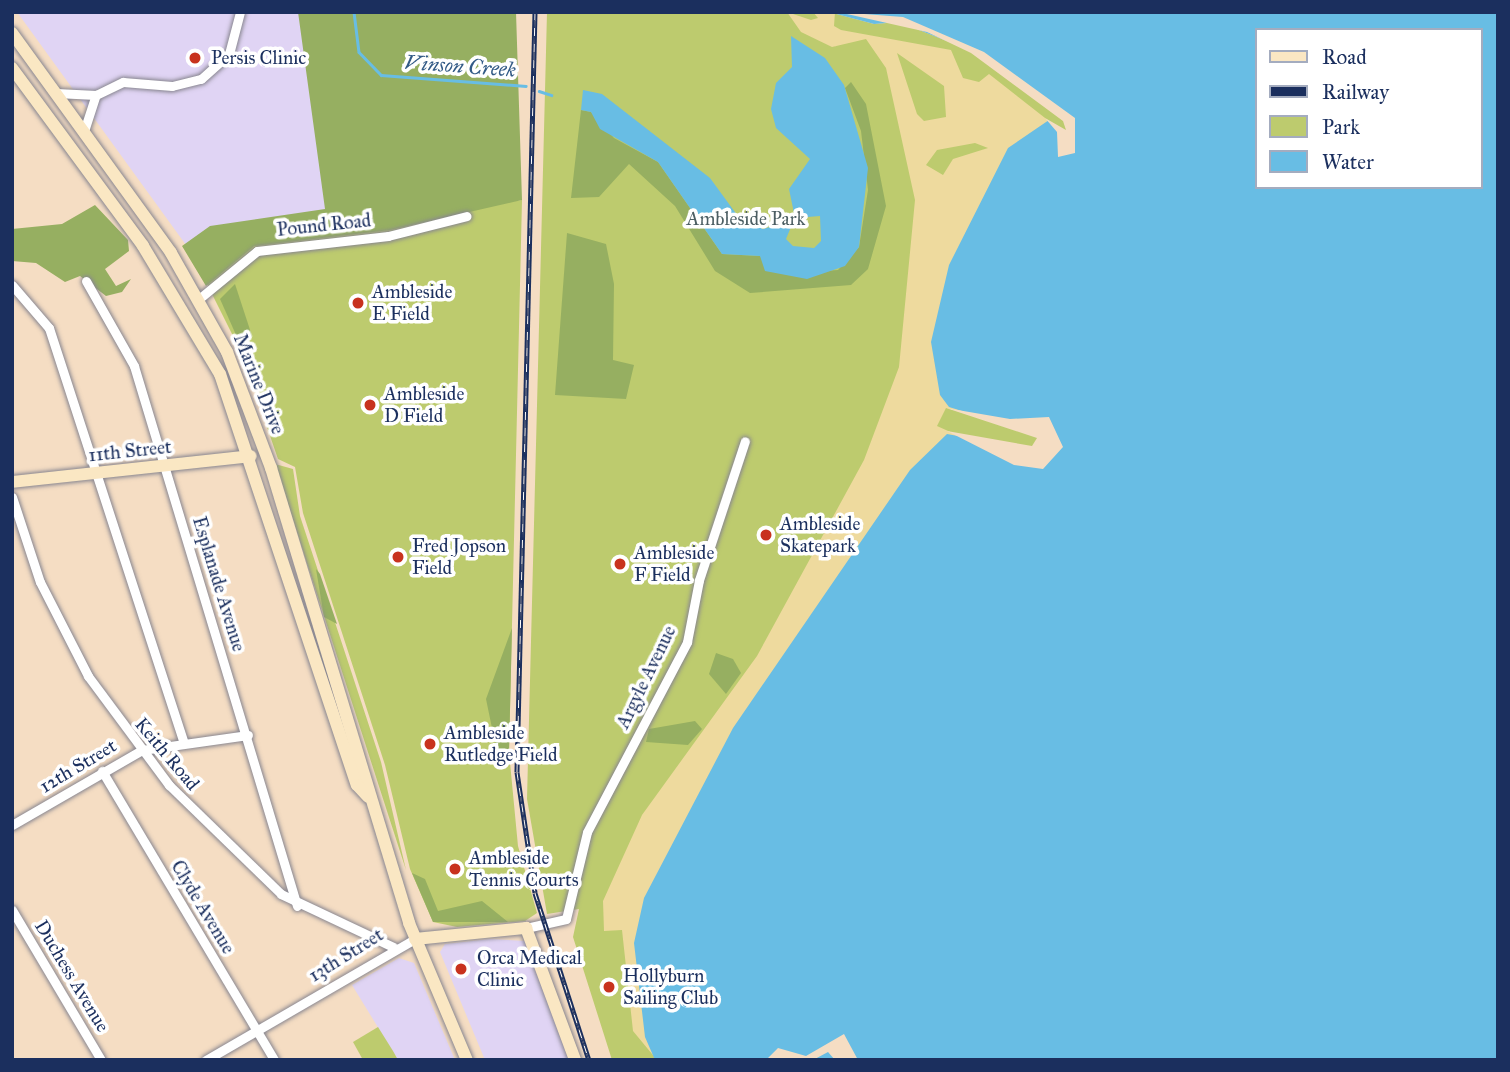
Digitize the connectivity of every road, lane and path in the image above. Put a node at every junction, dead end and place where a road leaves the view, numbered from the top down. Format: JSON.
{"nodes":[{"id":1,"x":240,"y":12,"type":"edge"},
{"id":2,"x":12,"y":33,"type":"edge"},
{"id":3,"x":12,"y":68,"type":"edge"},
{"id":4,"x":56,"y":93,"type":"junction"},
{"id":5,"x":96,"y":95,"type":"junction"},
{"id":6,"x":84,"y":131,"type":"junction"},
{"id":7,"x":467,"y":216,"type":"dead end"},
{"id":8,"x":86,"y":282,"type":"dead end"},
{"id":9,"x":12,"y":285,"type":"edge"},
{"id":10,"x":177,"y":297,"type":"junction"},
{"id":11,"x":200,"y":298,"type":"junction"},
{"id":12,"x":745,"y":441,"type":"dead end"},
{"id":13,"x":251,"y":456,"type":"junction"},
{"id":14,"x":163,"y":467,"type":"junction"},
{"id":15,"x":99,"y":474,"type":"junction"},
{"id":16,"x":12,"y":482,"type":"edge"},
{"id":17,"x":12,"y":497,"type":"edge"},
{"id":18,"x":248,"y":735,"type":"junction"},
{"id":19,"x":184,"y":743,"type":"junction"},
{"id":20,"x":142,"y":750,"type":"junction"},
{"id":21,"x":102,"y":771,"type":"junction"},
{"id":22,"x":368,"y":797,"type":"junction"},
{"id":23,"x":12,"y":825,"type":"edge"},
{"id":24,"x":298,"y":906,"type":"junction"},
{"id":25,"x":12,"y":910,"type":"edge"},
{"id":26,"x":563,"y":921,"type":"joint"},
{"id":27,"x":526,"y":928,"type":"junction"},
{"id":28,"x":415,"y":939,"type":"junction"},
{"id":29,"x":393,"y":947,"type":"junction"},
{"id":30,"x":256,"y":1030,"type":"junction"},
{"id":31,"x":101,"y":1060,"type":"edge"},
{"id":32,"x":206,"y":1060,"type":"edge"},
{"id":33,"x":274,"y":1060,"type":"edge"},
{"id":34,"x":467,"y":1060,"type":"edge"},
{"id":35,"x":575,"y":1060,"type":"edge"}],
"edges":[{"from":1,"to":5,"type":"street"},
{"from":2,"to":4,"type":"main road","name":"Marine Drive"},
{"from":3,"to":10,"type":"main road","name":"Marine Drive"},
{"from":4,"to":5,"type":"street"},
{"from":4,"to":6,"type":"main road","name":"Marine Drive"},
{"from":5,"to":6,"type":"street"},
{"from":6,"to":11,"type":"main road","name":"Marine Drive"},
{"from":7,"to":11,"type":"street","name":"Pound Road"},
{"from":8,"to":14,"type":"street","name":"Esplanade Avenue"},
{"from":9,"to":15,"type":"street"},
{"from":10,"to":11,"type":"main road"},
{"from":10,"to":13,"type":"main road","name":"Marine Drive"},
{"from":11,"to":22,"type":"main road","name":"Marine Drive"},
{"from":12,"to":26,"type":"street","name":"Argyle Avenue"},
{"from":13,"to":14,"type":"main road","name":"11th Street"},
{"from":13,"to":22,"type":"main road","name":"Marine Drive"},
{"from":14,"to":15,"type":"main road","name":"11th Street"},
{"from":14,"to":18,"type":"street","name":"Esplanade Avenue"},
{"from":15,"to":16,"type":"main road","name":"11th Street"},
{"from":15,"to":19,"type":"street"},
{"from":17,"to":20,"type":"street","name":"Keith Road"},
{"from":18,"to":19,"type":"street","name":"12th Street"},
{"from":18,"to":24,"type":"street","name":"Esplanade Avenue"},
{"from":19,"to":20,"type":"street","name":"12th Street"},
{"from":20,"to":21,"type":"street","name":"12th Street"},
{"from":20,"to":24,"type":"street","name":"Keith Road"},
{"from":21,"to":23,"type":"street","name":"12th Street"},
{"from":21,"to":30,"type":"street","name":"Clyde Avenue"},
{"from":22,"to":28,"type":"main road","name":"Marine Drive"},
{"from":24,"to":29,"type":"street","name":"Keith Road"},
{"from":25,"to":31,"type":"street","name":"Duchess Avenue"},
{"from":26,"to":27,"type":"street","name":"13th Street"},
{"from":27,"to":28,"type":"main road","name":"13th Street"},
{"from":27,"to":35,"type":"main road"},
{"from":28,"to":29,"type":"street","name":"13th Street"},
{"from":28,"to":34,"type":"main road","name":"Marine Drive"},
{"from":29,"to":30,"type":"street","name":"13th Street"},
{"from":30,"to":32,"type":"street","name":"13th Street"},
{"from":30,"to":33,"type":"street","name":"Clyde Avenue"}]}
